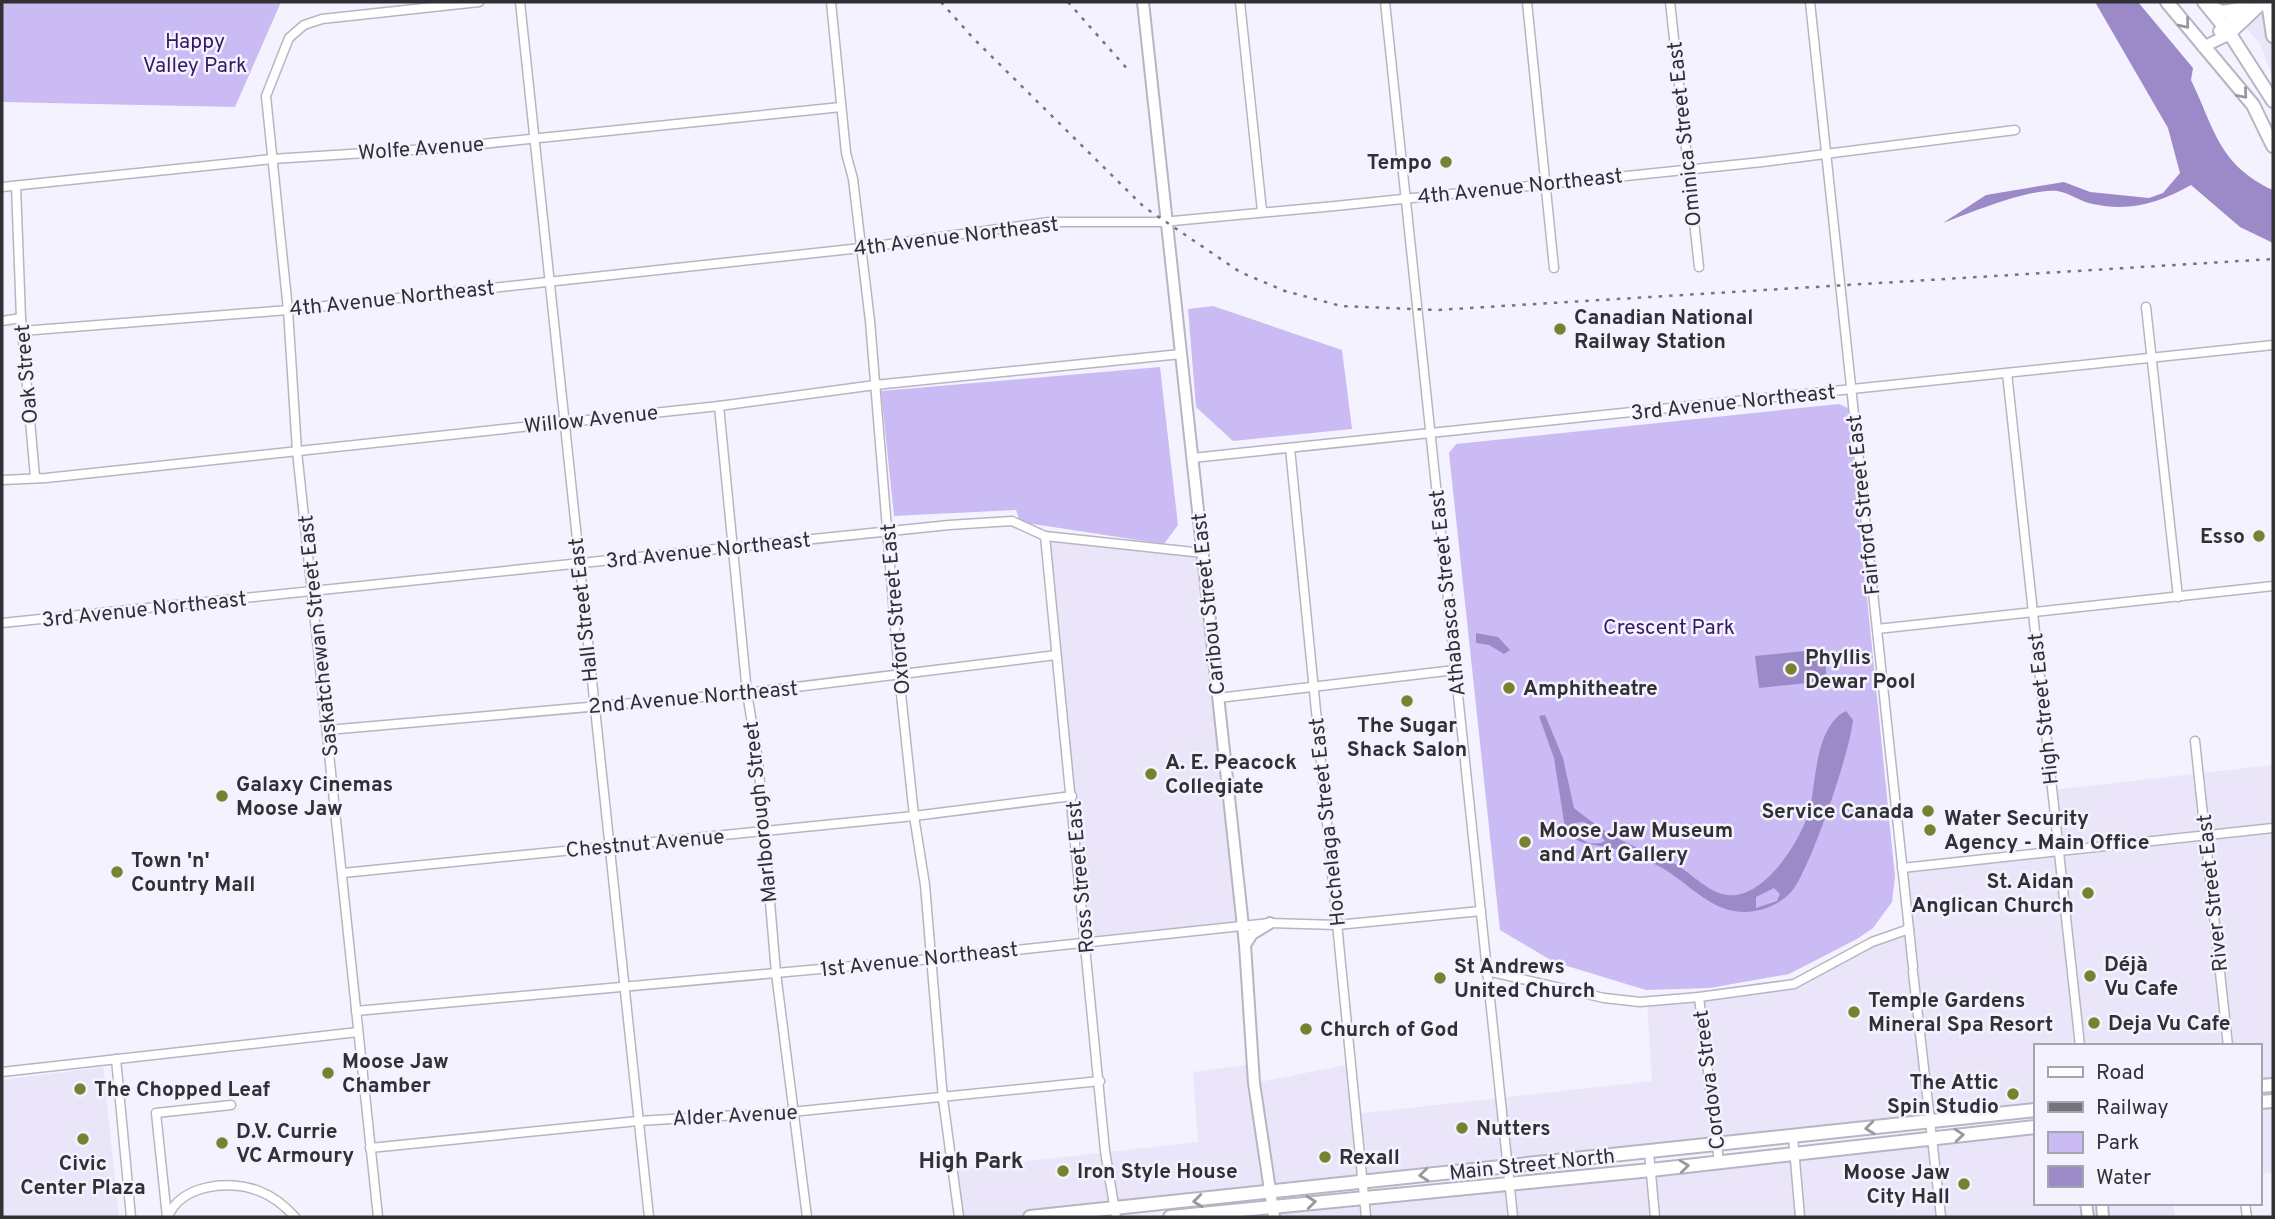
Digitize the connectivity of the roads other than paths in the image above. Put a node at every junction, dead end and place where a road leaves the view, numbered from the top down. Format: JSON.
{"nodes":[{"id":1,"x":479,"y":2,"type":"edge"},
{"id":2,"x":520,"y":2,"type":"edge"},
{"id":3,"x":831,"y":2,"type":"edge"},
{"id":4,"x":1143,"y":2,"type":"edge"},
{"id":5,"x":1240,"y":2,"type":"edge"},
{"id":6,"x":1385,"y":2,"type":"edge"},
{"id":7,"x":1527,"y":2,"type":"edge"},
{"id":8,"x":1670,"y":2,"type":"edge"},
{"id":9,"x":1810,"y":2,"type":"edge"},
{"id":10,"x":2166,"y":2,"type":"edge"},
{"id":11,"x":2266,"y":2,"type":"edge"},
{"id":12,"x":2205,"y":4,"type":"edge"},
{"id":13,"x":2247,"y":5,"type":"edge"},
{"id":14,"x":2227,"y":30,"type":"junction"},
{"id":15,"x":2273,"y":36,"type":"edge"},
{"id":16,"x":2203,"y":47,"type":"junction"},
{"id":17,"x":2273,"y":101,"type":"edge"},
{"id":18,"x":841,"y":107,"type":"junction"},
{"id":19,"x":2014,"y":130,"type":"dead end"},
{"id":20,"x":533,"y":139,"type":"junction"},
{"id":21,"x":2273,"y":146,"type":"edge"},
{"id":22,"x":1826,"y":154,"type":"junction"},
{"id":23,"x":272,"y":159,"type":"junction"},
{"id":24,"x":1688,"y":169,"type":"junction"},
{"id":25,"x":1545,"y":184,"type":"junction"},
{"id":26,"x":16,"y":186,"type":"junction"},
{"id":27,"x":2,"y":187,"type":"edge"},
{"id":28,"x":1405,"y":198,"type":"junction"},
{"id":29,"x":1262,"y":211,"type":"junction"},
{"id":30,"x":1167,"y":222,"type":"junction"},
{"id":31,"x":861,"y":248,"type":"junction"},
{"id":32,"x":1699,"y":267,"type":"dead end"},
{"id":33,"x":1554,"y":268,"type":"dead end"},
{"id":34,"x":549,"y":280,"type":"junction"},
{"id":35,"x":2146,"y":307,"type":"dead end"},
{"id":36,"x":288,"y":310,"type":"junction"},
{"id":37,"x":21,"y":318,"type":"junction"},
{"id":38,"x":2,"y":321,"type":"edge"},
{"id":39,"x":22,"y":331,"type":"junction"},
{"id":40,"x":2273,"y":345,"type":"edge"},
{"id":41,"x":1181,"y":354,"type":"junction"},
{"id":42,"x":2151,"y":358,"type":"junction"},
{"id":43,"x":2007,"y":373,"type":"junction"},
{"id":44,"x":875,"y":384,"type":"junction"},
{"id":45,"x":1851,"y":390,"type":"junction"},
{"id":46,"x":719,"y":406,"type":"junction"},
{"id":47,"x":564,"y":420,"type":"junction"},
{"id":48,"x":1430,"y":433,"type":"junction"},
{"id":49,"x":1290,"y":447,"type":"junction"},
{"id":50,"x":297,"y":451,"type":"junction"},
{"id":51,"x":1192,"y":458,"type":"junction"},
{"id":52,"x":35,"y":477,"type":"junction"},
{"id":53,"x":2,"y":480,"type":"edge"},
{"id":54,"x":888,"y":531,"type":"junction"},
{"id":55,"x":1045,"y":536,"type":"junction"},
{"id":56,"x":733,"y":547,"type":"junction"},
{"id":57,"x":1203,"y":553,"type":"junction"},
{"id":58,"x":578,"y":563,"type":"junction"},
{"id":59,"x":2273,"y":586,"type":"edge"},
{"id":60,"x":313,"y":592,"type":"junction"},
{"id":61,"x":2178,"y":597,"type":"junction"},
{"id":62,"x":2032,"y":612,"type":"junction"},
{"id":63,"x":2,"y":623,"type":"edge"},
{"id":64,"x":1877,"y":629,"type":"junction"},
{"id":65,"x":1056,"y":655,"type":"junction"},
{"id":66,"x":1455,"y":670,"type":"junction"},
{"id":67,"x":899,"y":675,"type":"junction"},
{"id":68,"x":1314,"y":688,"type":"junction"},
{"id":69,"x":747,"y":693,"type":"junction"},
{"id":70,"x":1218,"y":698,"type":"junction"},
{"id":71,"x":593,"y":707,"type":"junction"},
{"id":72,"x":328,"y":730,"type":"junction"},
{"id":73,"x":2195,"y":741,"type":"dead end"},
{"id":74,"x":1072,"y":796,"type":"junction"},
{"id":75,"x":914,"y":816,"type":"junction"},
{"id":76,"x":2273,"y":828,"type":"edge"},
{"id":77,"x":763,"y":831,"type":"junction"},
{"id":78,"x":2205,"y":836,"type":"junction"},
{"id":79,"x":608,"y":846,"type":"junction"},
{"id":80,"x":2059,"y":851,"type":"junction"},
{"id":81,"x":1902,"y":868,"type":"junction"},
{"id":82,"x":343,"y":873,"type":"junction"},
{"id":83,"x":1481,"y":911,"type":"junction"},
{"id":84,"x":1270,"y":923,"type":"junction"},
{"id":85,"x":1337,"y":925,"type":"junction"},
{"id":86,"x":1242,"y":928,"type":"junction"},
{"id":87,"x":1909,"y":929,"type":"junction"},
{"id":88,"x":1085,"y":941,"type":"junction"},
{"id":89,"x":1245,"y":945,"type":"junction"},
{"id":90,"x":931,"y":959,"type":"junction"},
{"id":91,"x":1487,"y":971,"type":"junction"},
{"id":92,"x":776,"y":973,"type":"junction"},
{"id":93,"x":624,"y":987,"type":"junction"},
{"id":94,"x":1699,"y":997,"type":"junction"},
{"id":95,"x":356,"y":1011,"type":"junction"},
{"id":96,"x":358,"y":1032,"type":"junction"},
{"id":97,"x":2080,"y":1044,"type":"edge"},
{"id":98,"x":2228,"y":1044,"type":"edge"},
{"id":99,"x":117,"y":1059,"type":"junction"},
{"id":100,"x":2,"y":1072,"type":"edge"},
{"id":101,"x":1100,"y":1082,"type":"junction"},
{"id":102,"x":943,"y":1099,"type":"junction"},
{"id":103,"x":231,"y":1105,"type":"dead end"},
{"id":104,"x":2034,"y":1110,"type":"edge"},
{"id":105,"x":791,"y":1112,"type":"junction"},
{"id":106,"x":638,"y":1121,"type":"junction"},
{"id":107,"x":1929,"y":1121,"type":"junction"},
{"id":108,"x":2034,"y":1127,"type":"edge"},
{"id":109,"x":1793,"y":1137,"type":"junction"},
{"id":110,"x":1931,"y":1137,"type":"junction"},
{"id":111,"x":1717,"y":1145,"type":"junction"},
{"id":112,"x":370,"y":1148,"type":"junction"},
{"id":113,"x":1649,"y":1152,"type":"junction"},
{"id":114,"x":1794,"y":1153,"type":"junction"},
{"id":115,"x":1719,"y":1162,"type":"junction"},
{"id":116,"x":1508,"y":1166,"type":"junction"},
{"id":117,"x":1651,"y":1170,"type":"junction"},
{"id":118,"x":1362,"y":1182,"type":"junction"},
{"id":119,"x":1510,"y":1183,"type":"junction"},
{"id":120,"x":1364,"y":1196,"type":"junction"},
{"id":121,"x":1273,"y":1206,"type":"edge"},
{"id":122,"x":1115,"y":1213,"type":"edge"},
{"id":123,"x":131,"y":1217,"type":"edge"},
{"id":124,"x":167,"y":1217,"type":"edge"},
{"id":125,"x":295,"y":1217,"type":"edge"},
{"id":126,"x":378,"y":1217,"type":"edge"},
{"id":127,"x":649,"y":1217,"type":"edge"},
{"id":128,"x":807,"y":1217,"type":"edge"},
{"id":129,"x":959,"y":1217,"type":"edge"},
{"id":130,"x":1030,"y":1217,"type":"edge"},
{"id":131,"x":1170,"y":1217,"type":"edge"},
{"id":132,"x":1366,"y":1217,"type":"edge"},
{"id":133,"x":1513,"y":1217,"type":"edge"},
{"id":134,"x":1656,"y":1217,"type":"edge"},
{"id":135,"x":1800,"y":1217,"type":"edge"},
{"id":136,"x":1941,"y":1217,"type":"edge"}],
"edges":[{"from":1,"to":23,"type":"street","name":"Saskatchewan Street East"},
{"from":2,"to":20,"type":"street","name":"Hall Street East"},
{"from":3,"to":18,"type":"street","name":"Oxford Street East"},
{"from":4,"to":30,"type":"street","name":"Caribou Street East"},
{"from":5,"to":29,"type":"street"},
{"from":6,"to":28,"type":"street","name":"Athabasca Street East"},
{"from":7,"to":25,"type":"street"},
{"from":8,"to":24,"type":"street","name":"Ominica Street East"},
{"from":9,"to":22,"type":"street","name":"Fairford Street East"},
{"from":10,"to":16,"type":"main road","one_way":true},
{"from":11,"to":14,"type":"street"},
{"from":11,"to":15,"type":"main road"},
{"from":12,"to":13,"type":"main road"},
{"from":12,"to":14,"type":"main road"},
{"from":13,"to":14,"type":"street"},
{"from":14,"to":16,"type":"street"},
{"from":14,"to":17,"type":"main road"},
{"from":16,"to":21,"type":"main road","one_way":true},
{"from":18,"to":20,"type":"street","name":"Wolfe Avenue"},
{"from":18,"to":31,"type":"street","name":"Oxford Street East"},
{"from":19,"to":22,"type":"street","name":"4th Avenue Northeast"},
{"from":20,"to":23,"type":"street","name":"Wolfe Avenue"},
{"from":20,"to":34,"type":"street","name":"Hall Street East"},
{"from":22,"to":24,"type":"street","name":"4th Avenue Northeast"},
{"from":22,"to":45,"type":"street","name":"Fairford Street East"},
{"from":23,"to":26,"type":"street","name":"Wolfe Avenue"},
{"from":23,"to":36,"type":"street","name":"Saskatchewan Street East"},
{"from":24,"to":25,"type":"street","name":"4th Avenue Northeast"},
{"from":24,"to":32,"type":"street","name":"Ominica Street East"},
{"from":25,"to":28,"type":"street","name":"4th Avenue Northeast"},
{"from":25,"to":33,"type":"street"},
{"from":26,"to":27,"type":"street","name":"Wolfe Avenue"},
{"from":26,"to":37,"type":"street","name":"Oak Street"},
{"from":28,"to":29,"type":"street","name":"4th Avenue Northeast"},
{"from":28,"to":48,"type":"street","name":"Athabasca Street East"},
{"from":29,"to":30,"type":"street","name":"4th Avenue Northeast"},
{"from":30,"to":31,"type":"street","name":"4th Avenue Northeast"},
{"from":30,"to":41,"type":"street","name":"Caribou Street East"},
{"from":31,"to":34,"type":"street","name":"4th Avenue Northeast"},
{"from":31,"to":44,"type":"street","name":"Oxford Street East"},
{"from":34,"to":36,"type":"street","name":"4th Avenue Northeast"},
{"from":34,"to":47,"type":"street","name":"Hall Street East"},
{"from":35,"to":42,"type":"street"},
{"from":36,"to":39,"type":"street","name":"4th Avenue Northeast"},
{"from":36,"to":50,"type":"street","name":"Saskatchewan Street East"},
{"from":37,"to":38,"type":"street"},
{"from":37,"to":39,"type":"street","name":"Oak Street"},
{"from":39,"to":52,"type":"street","name":"Oak Street"},
{"from":40,"to":42,"type":"street","name":"3rd Avenue Northeast"},
{"from":41,"to":44,"type":"street","name":"Willow Avenue"},
{"from":41,"to":51,"type":"street","name":"Caribou Street East"},
{"from":42,"to":43,"type":"street","name":"3rd Avenue Northeast"},
{"from":42,"to":61,"type":"street"},
{"from":43,"to":45,"type":"street","name":"3rd Avenue Northeast"},
{"from":43,"to":62,"type":"street","name":"High Street East"},
{"from":44,"to":46,"type":"street","name":"Willow Avenue"},
{"from":44,"to":54,"type":"street","name":"Oxford Street East"},
{"from":45,"to":48,"type":"street","name":"3rd Avenue Northeast"},
{"from":45,"to":64,"type":"street","name":"Fairford Street East"},
{"from":46,"to":47,"type":"street","name":"Willow Avenue"},
{"from":46,"to":56,"type":"street","name":"Marlborough Street"},
{"from":47,"to":50,"type":"street","name":"Willow Avenue"},
{"from":47,"to":58,"type":"street","name":"Hall Street East"},
{"from":48,"to":49,"type":"street","name":"3rd Avenue Northeast"},
{"from":48,"to":66,"type":"street","name":"Athabasca Street East"},
{"from":49,"to":51,"type":"street","name":"3rd Avenue Northeast"},
{"from":49,"to":68,"type":"street","name":"Hochelaga Street East"},
{"from":50,"to":52,"type":"street","name":"Willow Avenue"},
{"from":50,"to":60,"type":"street","name":"Saskatchewan Street East"},
{"from":51,"to":57,"type":"street","name":"Caribou Street East"},
{"from":52,"to":53,"type":"street","name":"Willow Avenue"},
{"from":54,"to":55,"type":"street","name":"3rd Avenue Northeast"},
{"from":54,"to":56,"type":"street","name":"3rd Avenue Northeast"},
{"from":54,"to":67,"type":"street","name":"Oxford Street East"},
{"from":55,"to":57,"type":"street","name":"3rd Avenue Northeast"},
{"from":55,"to":65,"type":"street","name":"Ross Street East"},
{"from":56,"to":58,"type":"street","name":"3rd Avenue Northeast"},
{"from":56,"to":69,"type":"street","name":"Marlborough Street"},
{"from":57,"to":70,"type":"street","name":"Caribou Street East"},
{"from":58,"to":60,"type":"street","name":"3rd Avenue Northeast"},
{"from":58,"to":71,"type":"street","name":"Hall Street East"},
{"from":59,"to":61,"type":"street"},
{"from":60,"to":63,"type":"street","name":"3rd Avenue Northeast"},
{"from":60,"to":72,"type":"street","name":"Saskatchewan Street East"},
{"from":61,"to":62,"type":"street"},
{"from":62,"to":64,"type":"street"},
{"from":62,"to":80,"type":"street","name":"High Street East"},
{"from":64,"to":81,"type":"street","name":"Fairford Street East"},
{"from":65,"to":67,"type":"street","name":"2nd Avenue Northeast"},
{"from":65,"to":74,"type":"street","name":"Ross Street East"},
{"from":66,"to":68,"type":"street"},
{"from":66,"to":83,"type":"street","name":"Athabasca Street East"},
{"from":67,"to":69,"type":"street","name":"2nd Avenue Northeast"},
{"from":67,"to":75,"type":"street","name":"Oxford Street East"},
{"from":68,"to":70,"type":"street"},
{"from":68,"to":85,"type":"street","name":"Hochelaga Street East"},
{"from":69,"to":71,"type":"street","name":"2nd Avenue Northeast"},
{"from":69,"to":77,"type":"street","name":"Marlborough Street"},
{"from":70,"to":86,"type":"street","name":"Caribou Street East"},
{"from":71,"to":72,"type":"street","name":"2nd Avenue Northeast"},
{"from":71,"to":79,"type":"street","name":"Hall Street East"},
{"from":72,"to":82,"type":"street","name":"Saskatchewan Street East"},
{"from":73,"to":78,"type":"street","name":"River Street East"},
{"from":74,"to":75,"type":"street","name":"Chestnut Avenue"},
{"from":74,"to":88,"type":"street","name":"Ross Street East"},
{"from":75,"to":77,"type":"street","name":"Chestnut Avenue"},
{"from":75,"to":90,"type":"street","name":"Oxford Street East"},
{"from":76,"to":78,"type":"street"},
{"from":77,"to":79,"type":"street","name":"Chestnut Avenue"},
{"from":77,"to":92,"type":"street","name":"Marlborough Street"},
{"from":78,"to":80,"type":"street"},
{"from":78,"to":98,"type":"street","name":"River Street East"},
{"from":79,"to":82,"type":"street","name":"Chestnut Avenue"},
{"from":79,"to":93,"type":"street","name":"Hall Street East"},
{"from":80,"to":81,"type":"street"},
{"from":80,"to":97,"type":"street","name":"High Street East"},
{"from":81,"to":87,"type":"street","name":"Fairford Street East"},
{"from":82,"to":95,"type":"street","name":"Saskatchewan Street East"},
{"from":83,"to":85,"type":"street","name":"1st Avenue Northeast"},
{"from":83,"to":91,"type":"street","name":"Athabasca Street East"},
{"from":84,"to":85,"type":"street","name":"1st Avenue Northeast"},
{"from":84,"to":86,"type":"street","name":"1st Avenue Northeast"},
{"from":84,"to":89,"type":"street"},
{"from":85,"to":118,"type":"street","name":"Hochelaga Street East"},
{"from":86,"to":88,"type":"street","name":"1st Avenue Northeast"},
{"from":86,"to":89,"type":"street","name":"Caribou Street East"},
{"from":87,"to":94,"type":"street"},
{"from":87,"to":107,"type":"street","name":"Fairford Street East"},
{"from":88,"to":90,"type":"street","name":"1st Avenue Northeast"},
{"from":88,"to":101,"type":"street","name":"Ross Street East"},
{"from":89,"to":121,"type":"street","name":"Caribou Street East"},
{"from":90,"to":92,"type":"street","name":"1st Avenue Northeast"},
{"from":90,"to":102,"type":"street","name":"Oxford Street East"},
{"from":91,"to":94,"type":"street"},
{"from":91,"to":116,"type":"street","name":"Athabasca Street East"},
{"from":92,"to":93,"type":"street","name":"1st Avenue Northeast"},
{"from":92,"to":105,"type":"street","name":"Marlborough Street"},
{"from":93,"to":95,"type":"street","name":"1st Avenue Northeast"},
{"from":93,"to":106,"type":"street","name":"Hall Street East"},
{"from":94,"to":111,"type":"street","name":"Cordova Street"},
{"from":95,"to":96,"type":"street","name":"Saskatchewan Street East"},
{"from":96,"to":99,"type":"street"},
{"from":96,"to":112,"type":"street","name":"Saskatchewan Street East"},
{"from":99,"to":100,"type":"street"},
{"from":99,"to":123,"type":"street"},
{"from":101,"to":102,"type":"street","name":"Alder Avenue"},
{"from":101,"to":122,"type":"street","name":"Ross Street East"},
{"from":102,"to":105,"type":"street","name":"Alder Avenue"},
{"from":102,"to":129,"type":"street","name":"Oxford Street East"},
{"from":103,"to":124,"type":"street"},
{"from":104,"to":107,"type":"main road","name":"Main Street North"},
{"from":105,"to":106,"type":"street","name":"Alder Avenue"},
{"from":105,"to":128,"type":"street","name":"Marlborough Street"},
{"from":106,"to":112,"type":"street","name":"Alder Avenue"},
{"from":106,"to":127,"type":"street","name":"Hall Street East"},
{"from":107,"to":109,"type":"main road","name":"Main Street North","one_way":true},
{"from":107,"to":110,"type":"street","name":"Fairford Street East"},
{"from":110,"to":108,"type":"main road","name":"Main Street North","one_way":true},
{"from":109,"to":111,"type":"main road","name":"Main Street North"},
{"from":109,"to":114,"type":"street"},
{"from":110,"to":114,"type":"main road","name":"Main Street North"},
{"from":110,"to":136,"type":"street","name":"Fairford Street East"},
{"from":111,"to":113,"type":"main road","name":"Main Street North"},
{"from":111,"to":115,"type":"street","name":"Cordova Street"},
{"from":112,"to":126,"type":"street","name":"Saskatchewan Street East"},
{"from":113,"to":116,"type":"main road","name":"Main Street North"},
{"from":113,"to":117,"type":"street"},
{"from":114,"to":115,"type":"main road","name":"Main Street North"},
{"from":114,"to":135,"type":"street"},
{"from":117,"to":115,"type":"main road","name":"Main Street North","one_way":true},
{"from":116,"to":118,"type":"main road","name":"Main Street North","one_way":true},
{"from":116,"to":119,"type":"street","name":"Athabasca Street East"},
{"from":117,"to":119,"type":"main road","name":"Main Street North"},
{"from":117,"to":134,"type":"street"},
{"from":118,"to":120,"type":"street","name":"Hochelaga Street East"},
{"from":118,"to":121,"type":"main road","name":"Main Street North"},
{"from":119,"to":120,"type":"main road","name":"Main Street North"},
{"from":119,"to":133,"type":"street","name":"Athabasca Street East"},
{"from":121,"to":120,"type":"main road","name":"Main Street North","one_way":true},
{"from":120,"to":132,"type":"street","name":"Hochelaga Street East"},
{"from":121,"to":122,"type":"main road","name":"Main Street North","one_way":true},
{"from":121,"to":131,"type":"main road","name":"Main Street North"},
{"from":122,"to":130,"type":"main road","name":"Main Street North"},
{"from":124,"to":125,"type":"street"}]}
